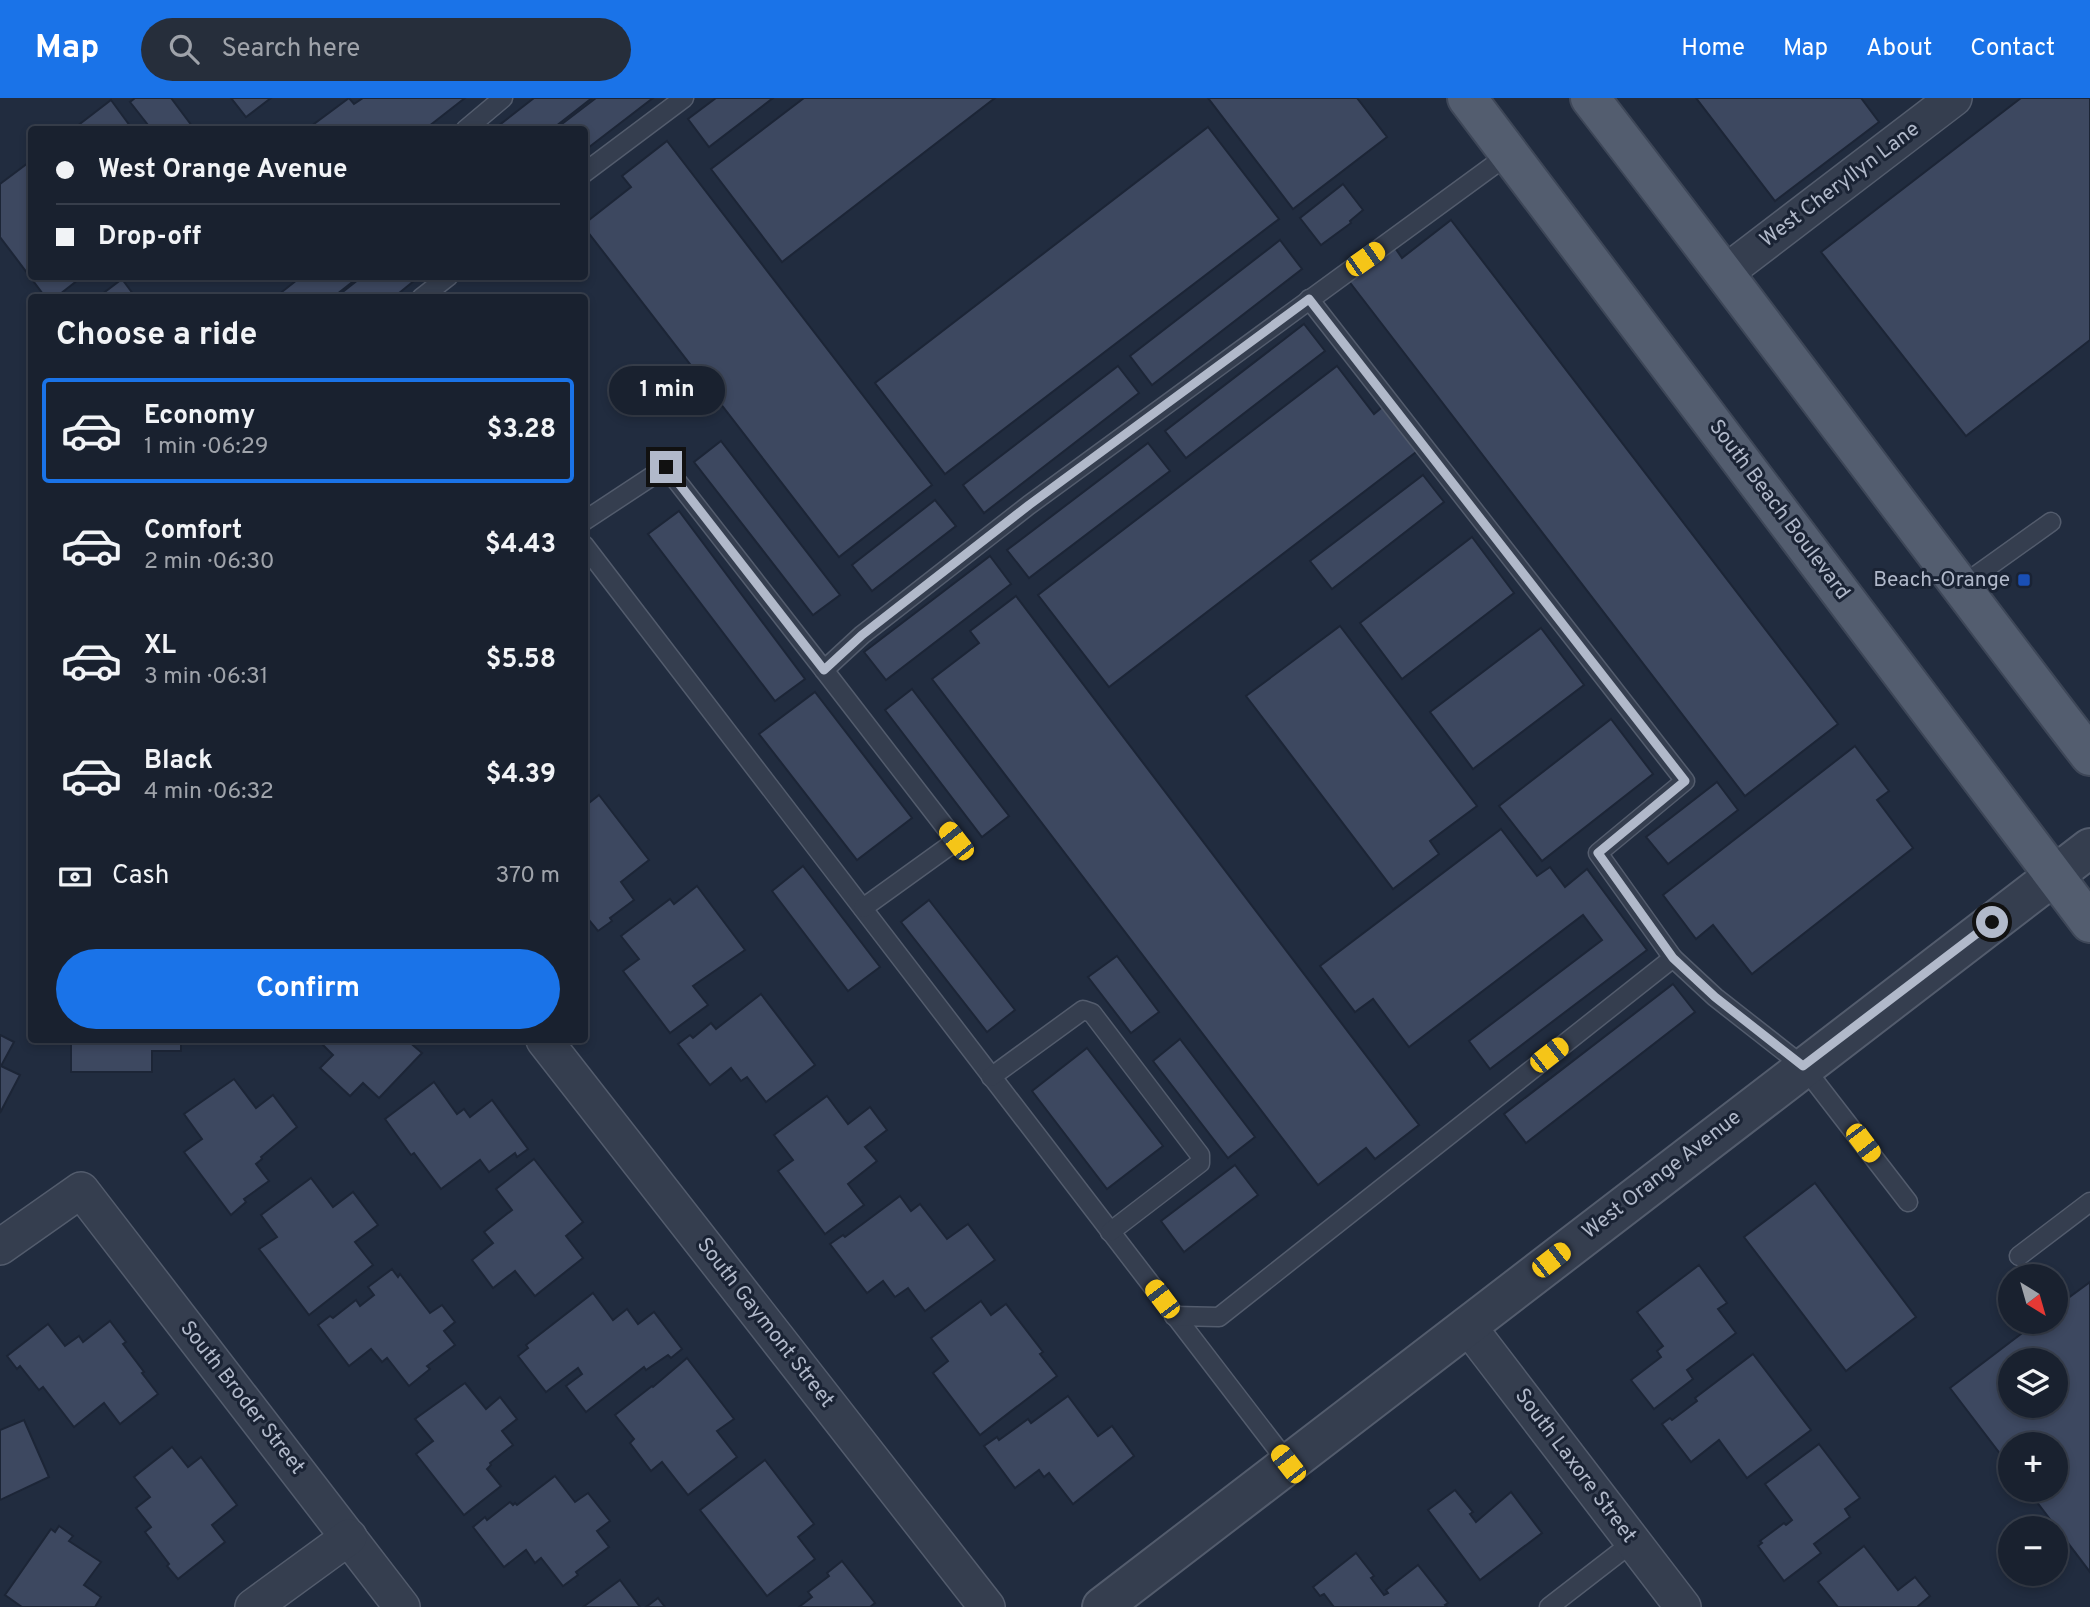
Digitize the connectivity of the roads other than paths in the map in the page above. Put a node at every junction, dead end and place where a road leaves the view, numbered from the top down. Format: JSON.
{"nodes":[{"id":1,"x":503,"y":98,"type":"edge"},
{"id":2,"x":684,"y":98,"type":"edge"},
{"id":3,"x":1467,"y":98,"type":"edge"},
{"id":4,"x":1590,"y":98,"type":"edge"},
{"id":5,"x":1954,"y":98,"type":"edge"},
{"id":6,"x":469,"y":126,"type":"edge"},
{"id":7,"x":1509,"y":155,"type":"junction"},
{"id":8,"x":588,"y":170,"type":"edge"},
{"id":9,"x":1725,"y":273,"type":"junction"},
{"id":10,"x":444,"y":280,"type":"edge"},
{"id":11,"x":426,"y":294,"type":"edge"},
{"id":12,"x":1309,"y":299,"type":"junction"},
{"id":13,"x":588,"y":518,"type":"edge"},
{"id":14,"x":2051,"y":522,"type":"dead end"},
{"id":15,"x":588,"y":550,"type":"edge"},
{"id":16,"x":1960,"y":587,"type":"junction"},
{"id":17,"x":824,"y":670,"type":"junction"},
{"id":18,"x":2090,"y":756,"type":"edge"},
{"id":19,"x":2090,"y":848,"type":"edge"},
{"id":20,"x":2054,"y":876,"type":"junction"},
{"id":21,"x":863,"y":908,"type":"junction"},
{"id":22,"x":2090,"y":923,"type":"edge"},
{"id":23,"x":1673,"y":958,"type":"junction"},
{"id":24,"x":546,"y":1043,"type":"edge"},
{"id":25,"x":1803,"y":1066,"type":"junction"},
{"id":26,"x":991,"y":1077,"type":"junction"},
{"id":27,"x":1908,"y":1202,"type":"dead end"},
{"id":28,"x":2090,"y":1202,"type":"edge"},
{"id":29,"x":1110,"y":1232,"type":"junction"},
{"id":30,"x":0,"y":1247,"type":"edge"},
{"id":31,"x":2019,"y":1256,"type":"dead end"},
{"id":32,"x":1174,"y":1316,"type":"junction"},
{"id":33,"x":1467,"y":1325,"type":"junction"},
{"id":34,"x":1288,"y":1464,"type":"junction"},
{"id":35,"x":349,"y":1537,"type":"junction"},
{"id":36,"x":1633,"y":1542,"type":"junction"},
{"id":37,"x":253,"y":1607,"type":"edge"},
{"id":38,"x":402,"y":1607,"type":"edge"},
{"id":39,"x":987,"y":1607,"type":"edge"},
{"id":40,"x":1102,"y":1607,"type":"edge"},
{"id":41,"x":1549,"y":1607,"type":"edge"},
{"id":42,"x":1683,"y":1607,"type":"edge"}],
"edges":[{"from":1,"to":6,"type":"lane"},
{"from":2,"to":8,"type":"lane"},
{"from":3,"to":7,"type":"main road","name":"South Beach Boulevard"},
{"from":4,"to":9,"type":"main road"},
{"from":5,"to":9,"type":"street","name":"West Cheryllyn Lane"},
{"from":7,"to":12,"type":"lane"},
{"from":7,"to":20,"type":"main road","name":"South Beach Boulevard"},
{"from":9,"to":16,"type":"main road"},
{"from":10,"to":11,"type":"lane"},
{"from":12,"to":17,"type":"lane"},
{"from":12,"to":23,"type":"lane"},
{"from":13,"to":17,"type":"lane"},
{"from":14,"to":16,"type":"lane"},
{"from":15,"to":21,"type":"lane"},
{"from":16,"to":18,"type":"main road"},
{"from":17,"to":21,"type":"lane"},
{"from":19,"to":20,"type":"street","name":"West Orange Avenue"},
{"from":20,"to":22,"type":"main road","name":"South Beach Boulevard"},
{"from":20,"to":25,"type":"street","name":"West Orange Avenue"},
{"from":21,"to":26,"type":"lane"},
{"from":23,"to":25,"type":"lane"},
{"from":23,"to":32,"type":"lane"},
{"from":24,"to":39,"type":"street","name":"South Gaymont Street"},
{"from":25,"to":27,"type":"lane"},
{"from":25,"to":33,"type":"street","name":"West Orange Avenue"},
{"from":26,"to":29,"type":"lane"},
{"from":26,"to":29,"type":"lane"},
{"from":28,"to":31,"type":"lane"},
{"from":29,"to":32,"type":"lane"},
{"from":30,"to":35,"type":"street","name":"South Broder Street"},
{"from":32,"to":34,"type":"lane"},
{"from":33,"to":34,"type":"street","name":"West Orange Avenue"},
{"from":33,"to":36,"type":"street","name":"South Laxore Street"},
{"from":34,"to":40,"type":"street","name":"West Orange Avenue"},
{"from":35,"to":37,"type":"street"},
{"from":35,"to":38,"type":"street","name":"South Broder Street"},
{"from":36,"to":41,"type":"lane"},
{"from":36,"to":42,"type":"street","name":"South Laxore Street"}]}
